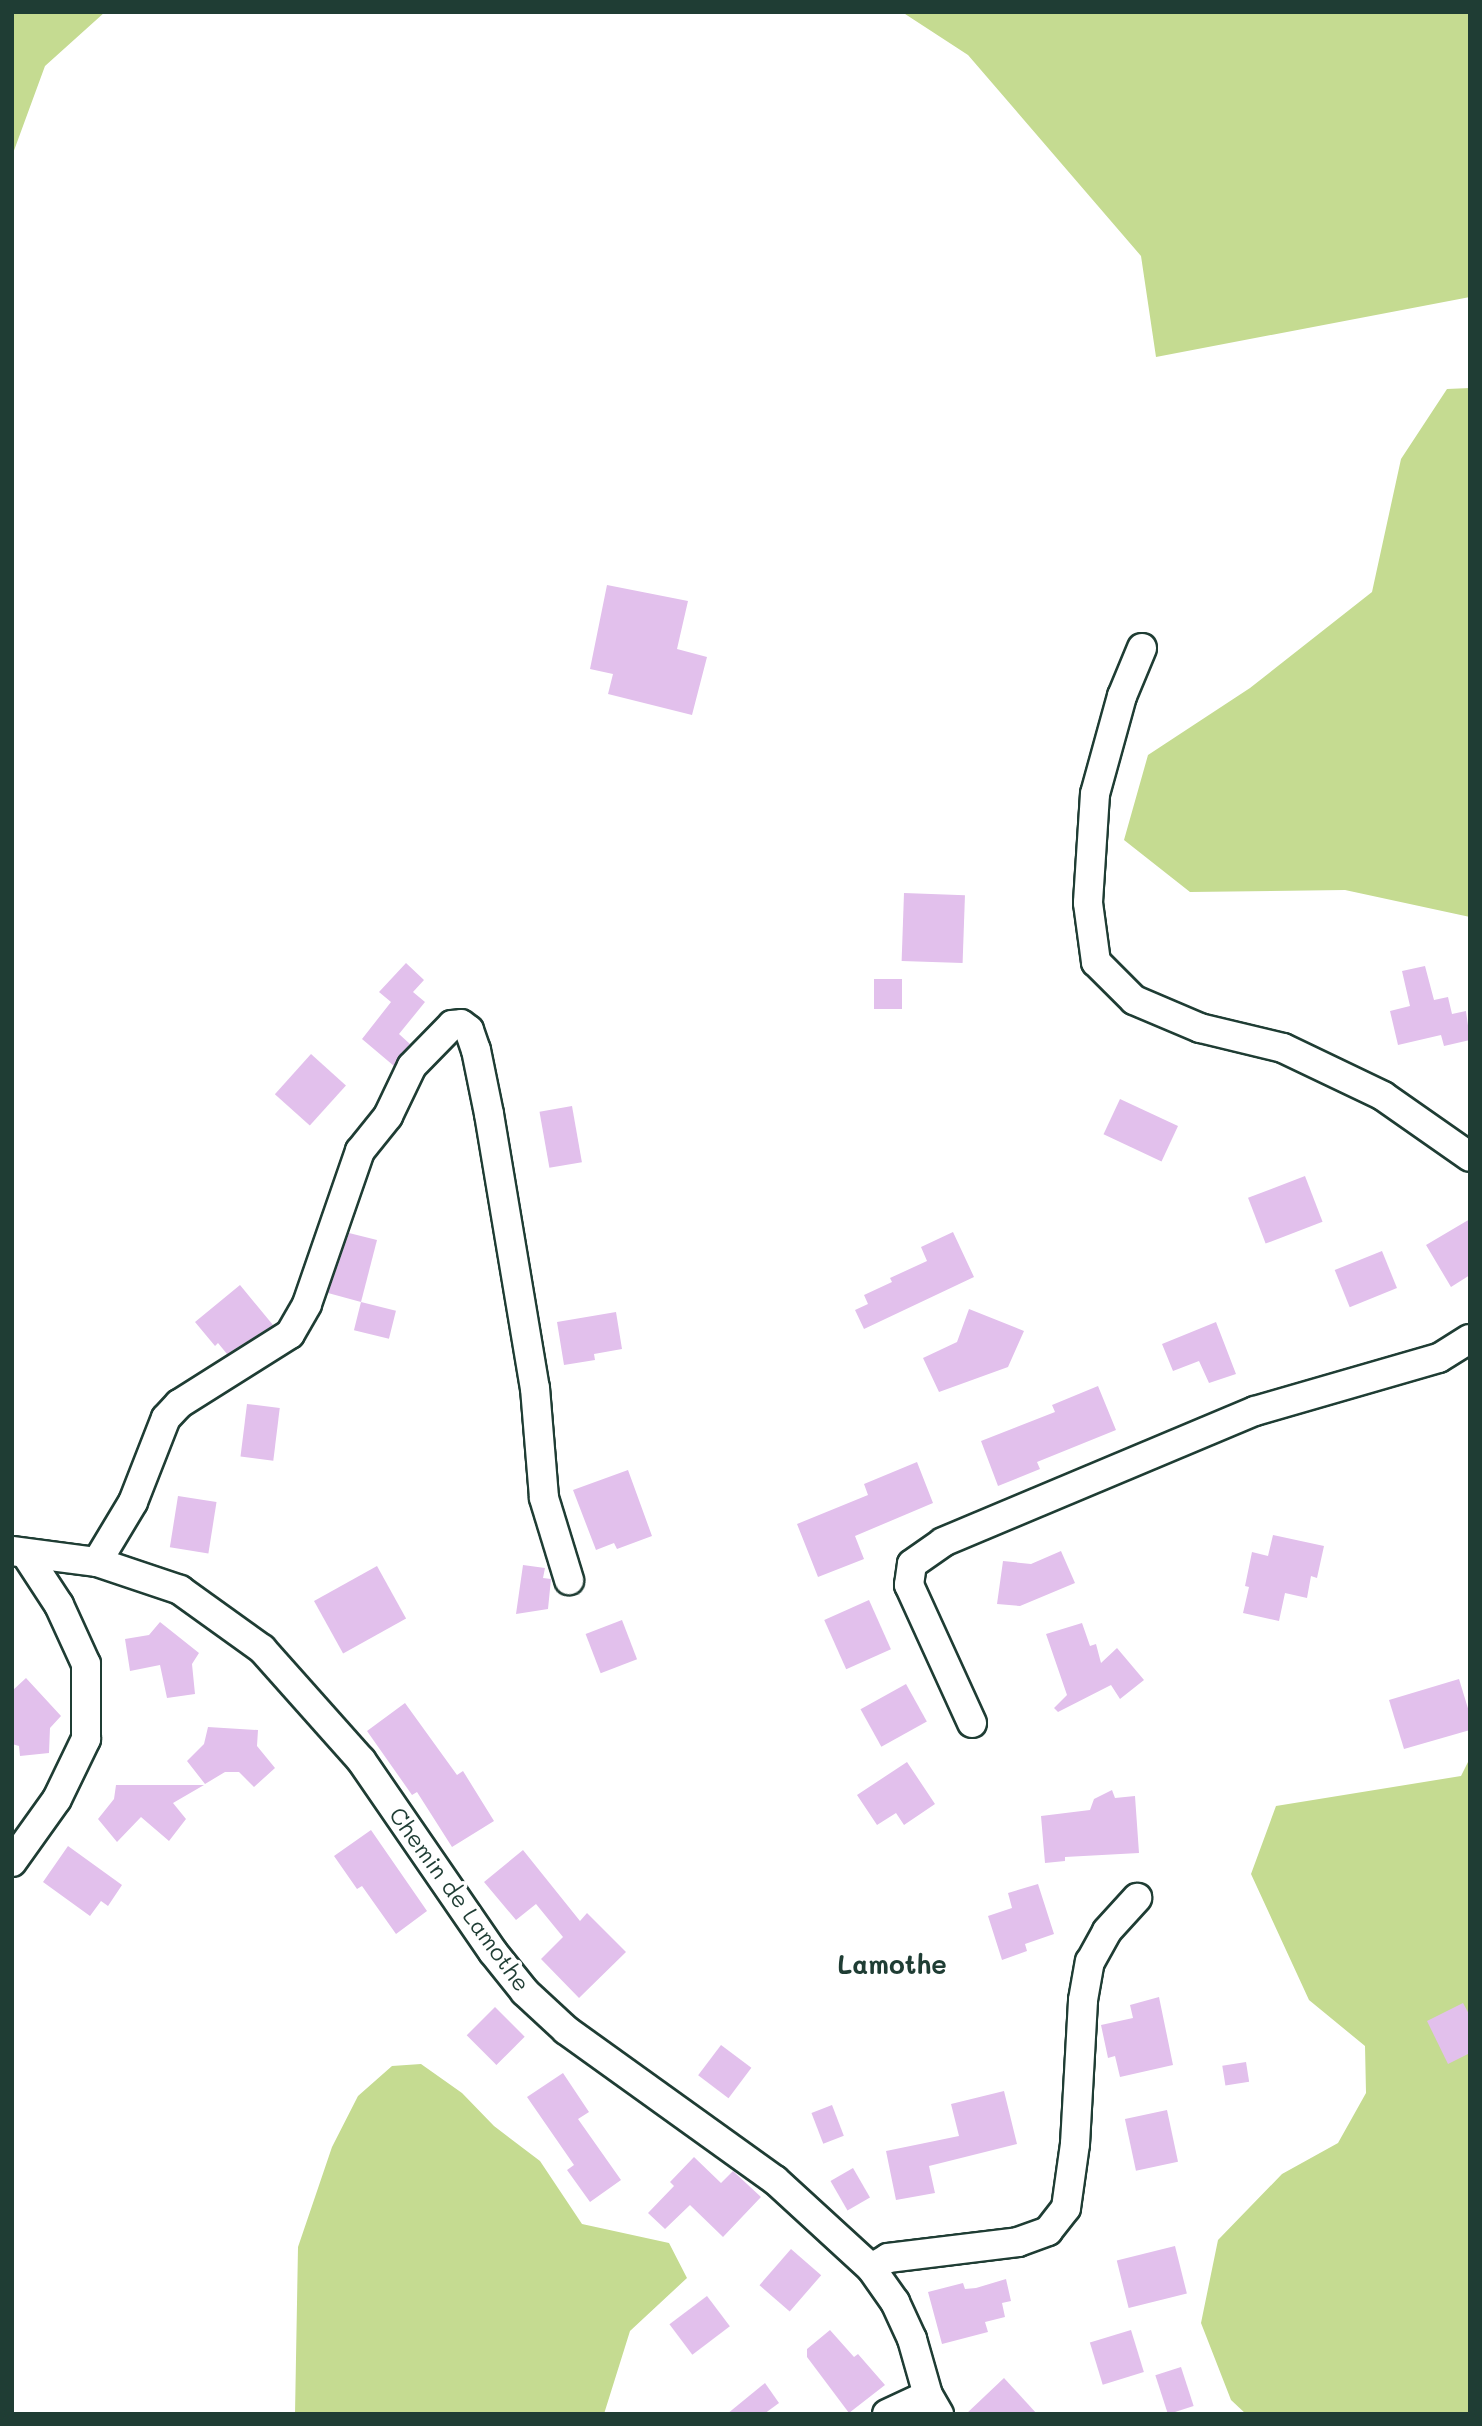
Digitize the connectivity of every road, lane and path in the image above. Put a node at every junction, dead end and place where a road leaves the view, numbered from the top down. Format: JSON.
{"nodes":[{"id":1,"x":1142,"y":648,"type":"dead end"},
{"id":2,"x":1470,"y":1157,"type":"edge"},
{"id":3,"x":1470,"y":1339,"type":"edge"},
{"id":4,"x":19,"y":1552,"type":"edge"},
{"id":5,"x":97,"y":1562,"type":"junction"},
{"id":6,"x":569,"y":1580,"type":"dead end"},
{"id":7,"x":972,"y":1723,"type":"dead end"},
{"id":8,"x":12,"y":1862,"type":"edge"},
{"id":9,"x":1137,"y":1898,"type":"dead end"},
{"id":10,"x":871,"y":2268,"type":"junction"},
{"id":11,"x":934,"y":2405,"type":"edge"},
{"id":12,"x":887,"y":2414,"type":"edge"}],
"edges":[{"from":1,"to":2,"type":"street"},
{"from":3,"to":7,"type":"street"},
{"from":4,"to":5,"type":"street","name":"Chemin de Lamothe"},
{"from":4,"to":8,"type":"street"},
{"from":5,"to":6,"type":"street"},
{"from":5,"to":10,"type":"street","name":"Chemin de Lamothe"},
{"from":9,"to":10,"type":"street"},
{"from":10,"to":11,"type":"street","name":"Chemin de Lamothe"},
{"from":11,"to":12,"type":"street"}]}
